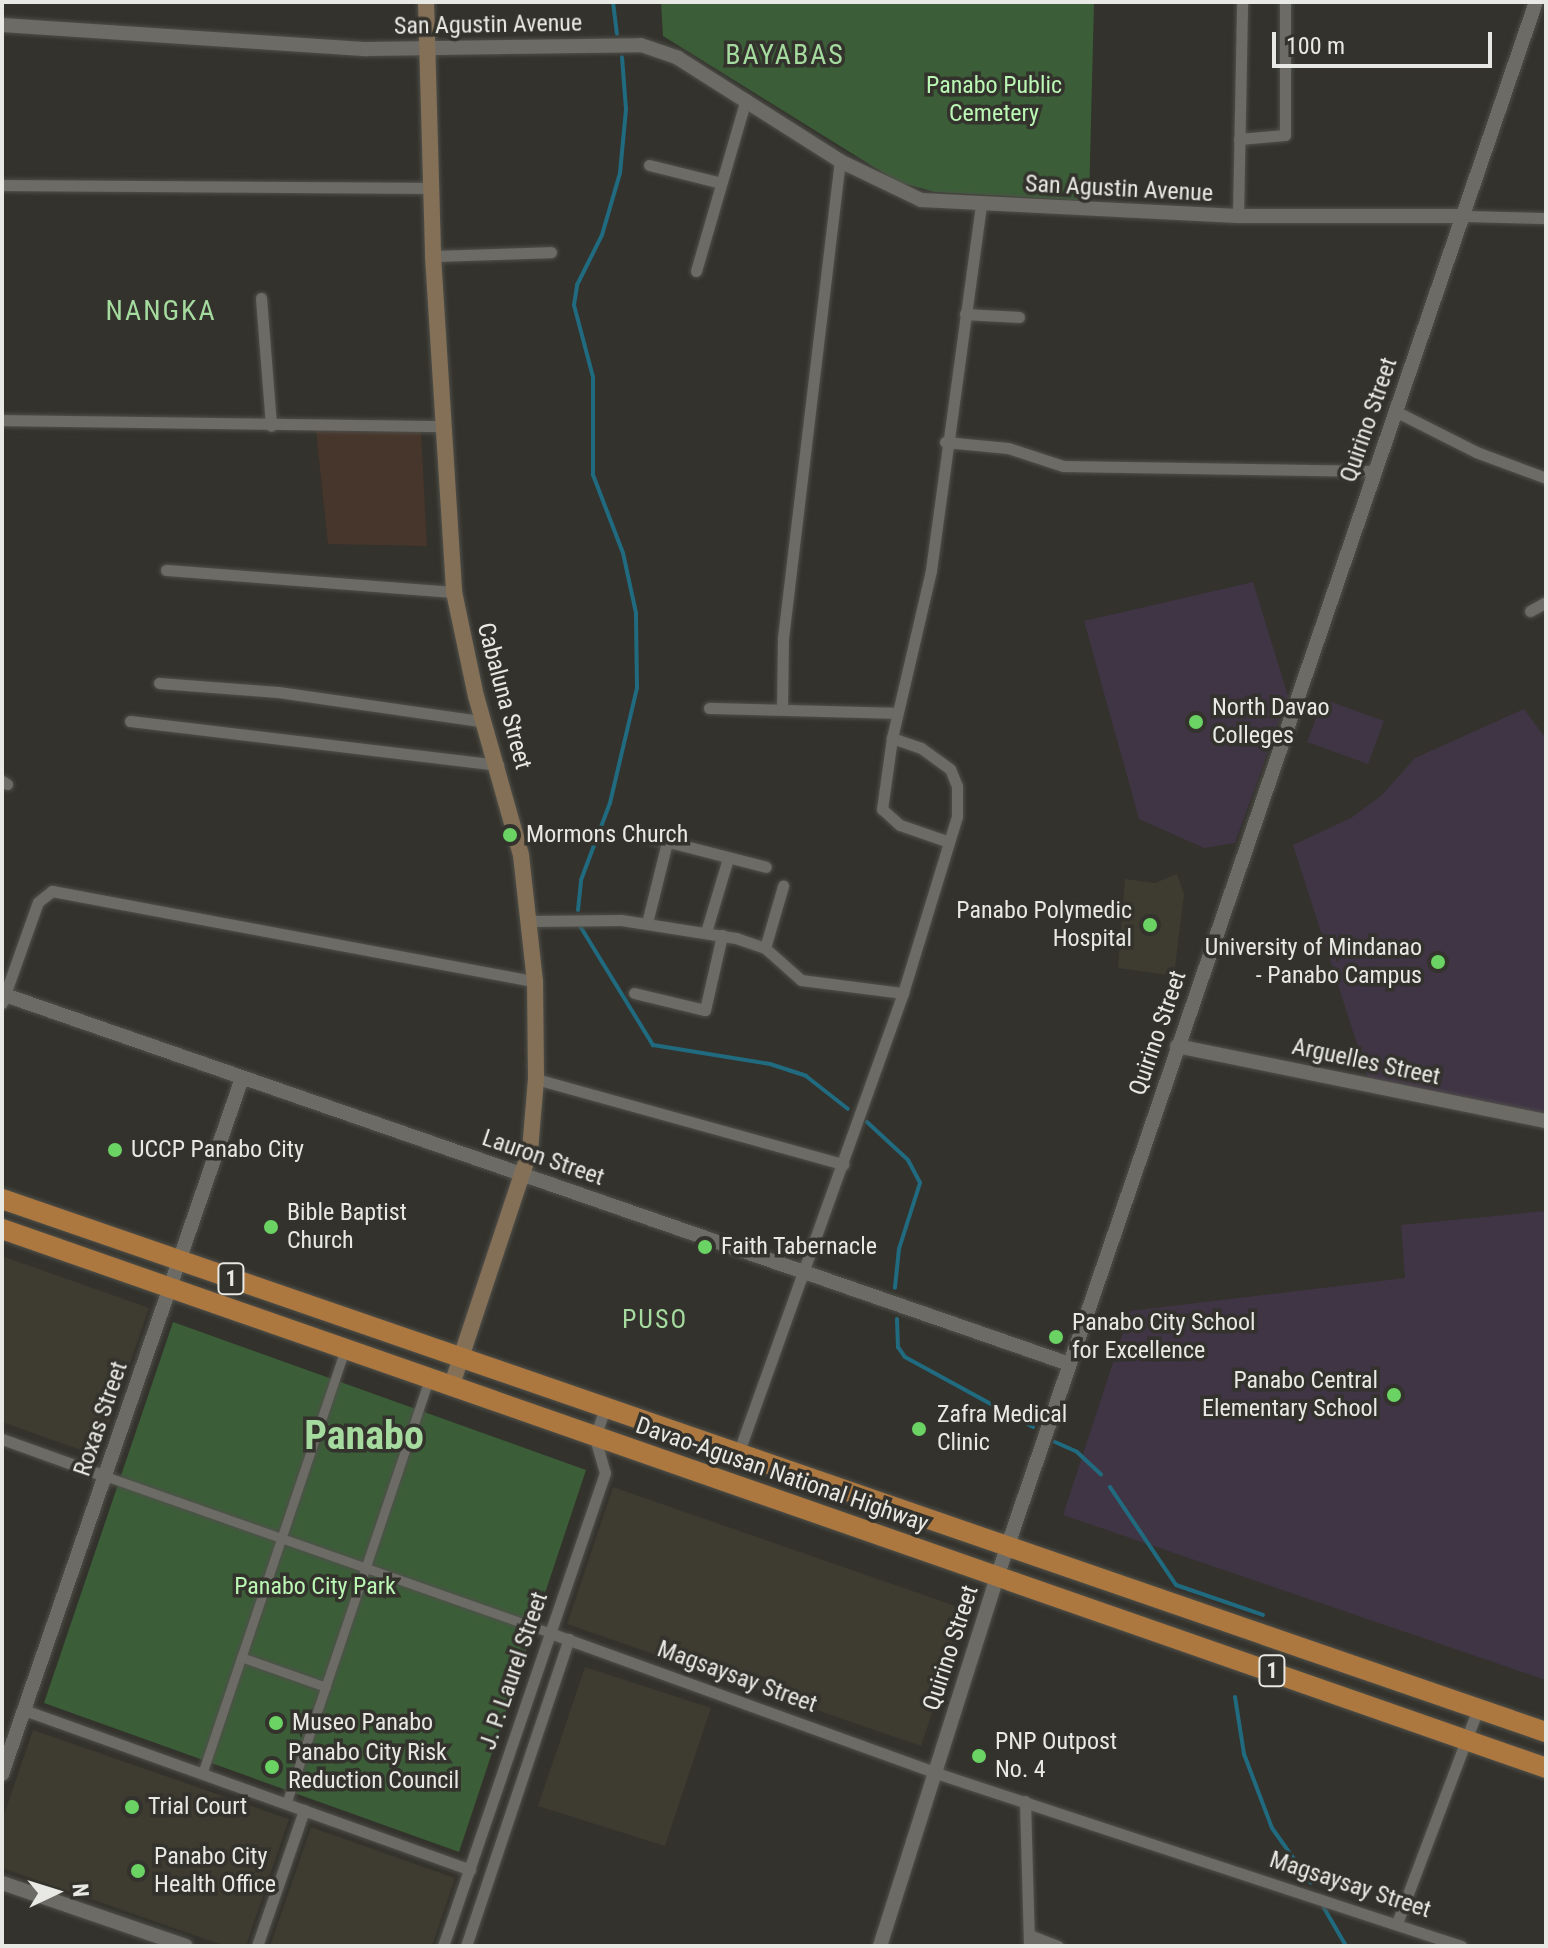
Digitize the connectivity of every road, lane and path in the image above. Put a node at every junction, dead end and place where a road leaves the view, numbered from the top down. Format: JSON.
{"nodes":[{"id":1,"x":426,"y":2,"type":"edge"},
{"id":2,"x":1242,"y":2,"type":"edge"},
{"id":3,"x":1285,"y":2,"type":"edge"},
{"id":4,"x":1536,"y":2,"type":"edge"},
{"id":5,"x":2,"y":25,"type":"edge"},
{"id":6,"x":428,"y":50,"type":"junction"},
{"id":7,"x":746,"y":99,"type":"junction"},
{"id":8,"x":1239,"y":139,"type":"junction"},
{"id":9,"x":840,"y":161,"type":"junction"},
{"id":10,"x":649,"y":165,"type":"dead end"},
{"id":11,"x":721,"y":183,"type":"junction"},
{"id":12,"x":2,"y":185,"type":"edge"},
{"id":13,"x":431,"y":188,"type":"junction"},
{"id":14,"x":981,"y":205,"type":"junction"},
{"id":15,"x":1238,"y":216,"type":"junction"},
{"id":16,"x":1462,"y":216,"type":"junction"},
{"id":17,"x":1546,"y":218,"type":"edge"},
{"id":18,"x":551,"y":252,"type":"dead end"},
{"id":19,"x":433,"y":256,"type":"junction"},
{"id":20,"x":696,"y":271,"type":"dead end"},
{"id":21,"x":261,"y":298,"type":"dead end"},
{"id":22,"x":965,"y":314,"type":"junction"},
{"id":23,"x":1019,"y":317,"type":"dead end"},
{"id":24,"x":1395,"y":411,"type":"junction"},
{"id":25,"x":2,"y":420,"type":"edge"},
{"id":26,"x":271,"y":426,"type":"junction"},
{"id":27,"x":442,"y":426,"type":"junction"},
{"id":28,"x":945,"y":442,"type":"junction"},
{"id":29,"x":1374,"y":471,"type":"junction"},
{"id":30,"x":1546,"y":478,"type":"edge"},
{"id":31,"x":166,"y":570,"type":"dead end"},
{"id":32,"x":454,"y":592,"type":"junction"},
{"id":33,"x":1546,"y":602,"type":"edge"},
{"id":34,"x":1530,"y":611,"type":"dead end"},
{"id":35,"x":159,"y":683,"type":"dead end"},
{"id":36,"x":709,"y":708,"type":"dead end"},
{"id":37,"x":782,"y":709,"type":"junction"},
{"id":38,"x":895,"y":713,"type":"junction"},
{"id":39,"x":130,"y":721,"type":"dead end"},
{"id":40,"x":485,"y":722,"type":"junction"},
{"id":41,"x":892,"y":738,"type":"junction"},
{"id":42,"x":498,"y":765,"type":"junction"},
{"id":43,"x":634,"y":833,"type":"dead end"},
{"id":44,"x":667,"y":842,"type":"junction"},
{"id":45,"x":949,"y":842,"type":"junction"},
{"id":46,"x":728,"y":858,"type":"junction"},
{"id":47,"x":766,"y":867,"type":"dead end"},
{"id":48,"x":783,"y":886,"type":"dead end"},
{"id":49,"x":531,"y":921,"type":"junction"},
{"id":50,"x":647,"y":923,"type":"junction"},
{"id":51,"x":706,"y":932,"type":"junction"},
{"id":52,"x":722,"y":935,"type":"junction"},
{"id":53,"x":765,"y":948,"type":"junction"},
{"id":54,"x":535,"y":981,"type":"junction"},
{"id":55,"x":634,"y":993,"type":"dead end"},
{"id":56,"x":903,"y":993,"type":"junction"},
{"id":57,"x":3,"y":997,"type":"edge"},
{"id":58,"x":1177,"y":1046,"type":"junction"},
{"id":59,"x":242,"y":1078,"type":"junction"},
{"id":60,"x":536,"y":1079,"type":"junction"},
{"id":61,"x":1546,"y":1121,"type":"edge"},
{"id":62,"x":843,"y":1164,"type":"junction"},
{"id":63,"x":524,"y":1176,"type":"junction"},
{"id":64,"x":2,"y":1199,"type":"edge"},
{"id":65,"x":2,"y":1229,"type":"edge"},
{"id":66,"x":179,"y":1261,"type":"junction"},
{"id":67,"x":801,"y":1271,"type":"junction"},
{"id":68,"x":170,"y":1288,"type":"junction"},
{"id":69,"x":354,"y":1322,"type":"junction"},
{"id":70,"x":345,"y":1350,"type":"junction"},
{"id":71,"x":461,"y":1358,"type":"junction"},
{"id":72,"x":1069,"y":1364,"type":"junction"},
{"id":73,"x":429,"y":1380,"type":"junction"},
{"id":74,"x":451,"y":1387,"type":"junction"},
{"id":75,"x":605,"y":1408,"type":"junction"},
{"id":76,"x":595,"y":1437,"type":"junction"},
{"id":77,"x":2,"y":1439,"type":"edge"},
{"id":78,"x":738,"y":1454,"type":"junction"},
{"id":79,"x":105,"y":1476,"type":"junction"},
{"id":80,"x":281,"y":1538,"type":"junction"},
{"id":81,"x":1008,"y":1545,"type":"junction"},
{"id":82,"x":366,"y":1568,"type":"junction"},
{"id":83,"x":997,"y":1577,"type":"junction"},
{"id":84,"x":550,"y":1633,"type":"junction"},
{"id":85,"x":569,"y":1639,"type":"junction"},
{"id":86,"x":241,"y":1657,"type":"junction"},
{"id":87,"x":326,"y":1687,"type":"junction"},
{"id":88,"x":1478,"y":1709,"type":"junction"},
{"id":89,"x":24,"y":1710,"type":"junction"},
{"id":90,"x":1546,"y":1732,"type":"edge"},
{"id":91,"x":1466,"y":1740,"type":"junction"},
{"id":92,"x":1546,"y":1768,"type":"edge"},
{"id":93,"x":936,"y":1773,"type":"junction"},
{"id":94,"x":2,"y":1774,"type":"edge"},
{"id":95,"x":202,"y":1774,"type":"junction"},
{"id":96,"x":1025,"y":1801,"type":"junction"},
{"id":97,"x":286,"y":1804,"type":"junction"},
{"id":98,"x":304,"y":1810,"type":"junction"},
{"id":99,"x":470,"y":1870,"type":"junction"},
{"id":100,"x":2,"y":1883,"type":"edge"},
{"id":101,"x":1397,"y":1923,"type":"junction"},
{"id":102,"x":1029,"y":1941,"type":"edge"},
{"id":103,"x":165,"y":1942,"type":"edge"},
{"id":104,"x":186,"y":1946,"type":"edge"},
{"id":105,"x":257,"y":1946,"type":"edge"},
{"id":106,"x":443,"y":1946,"type":"edge"},
{"id":107,"x":466,"y":1946,"type":"edge"},
{"id":108,"x":880,"y":1946,"type":"edge"},
{"id":109,"x":1058,"y":1946,"type":"edge"},
{"id":110,"x":1461,"y":1946,"type":"edge"}],
"edges":[{"from":1,"to":6,"type":"main road","name":"Cabaluna Street"},
{"from":2,"to":8,"type":"street"},
{"from":3,"to":8,"type":"street"},
{"from":4,"to":16,"type":"street","name":"Quirino Street"},
{"from":5,"to":6,"type":"street","name":"San Agustin Avenue"},
{"from":6,"to":7,"type":"street","name":"San Agustin Avenue"},
{"from":6,"to":13,"type":"main road","name":"Cabaluna Street"},
{"from":7,"to":9,"type":"street","name":"San Agustin Avenue"},
{"from":7,"to":11,"type":"street"},
{"from":8,"to":15,"type":"street"},
{"from":9,"to":14,"type":"street","name":"San Agustin Avenue"},
{"from":9,"to":37,"type":"street"},
{"from":10,"to":11,"type":"street"},
{"from":11,"to":20,"type":"street"},
{"from":12,"to":13,"type":"street"},
{"from":13,"to":19,"type":"main road","name":"Cabaluna Street"},
{"from":14,"to":15,"type":"street","name":"San Agustin Avenue"},
{"from":14,"to":22,"type":"street"},
{"from":15,"to":16,"type":"street","name":"San Agustin Avenue"},
{"from":16,"to":17,"type":"street"},
{"from":16,"to":24,"type":"street","name":"Quirino Street"},
{"from":18,"to":19,"type":"street"},
{"from":19,"to":27,"type":"main road","name":"Cabaluna Street"},
{"from":21,"to":26,"type":"street"},
{"from":22,"to":23,"type":"street"},
{"from":22,"to":28,"type":"street"},
{"from":24,"to":29,"type":"street","name":"Quirino Street"},
{"from":24,"to":30,"type":"street"},
{"from":25,"to":26,"type":"street"},
{"from":26,"to":27,"type":"street"},
{"from":27,"to":32,"type":"main road","name":"Cabaluna Street"},
{"from":28,"to":29,"type":"street"},
{"from":28,"to":38,"type":"street"},
{"from":29,"to":58,"type":"street","name":"Quirino Street"},
{"from":31,"to":32,"type":"street"},
{"from":32,"to":40,"type":"main road","name":"Cabaluna Street"},
{"from":33,"to":34,"type":"street"},
{"from":35,"to":40,"type":"street"},
{"from":36,"to":37,"type":"street"},
{"from":37,"to":38,"type":"street"},
{"from":38,"to":41,"type":"street"},
{"from":39,"to":42,"type":"street"},
{"from":40,"to":42,"type":"main road","name":"Cabaluna Street"},
{"from":41,"to":45,"type":"street"},
{"from":41,"to":45,"type":"street"},
{"from":42,"to":49,"type":"main road","name":"Cabaluna Street"},
{"from":43,"to":44,"type":"street"},
{"from":44,"to":46,"type":"street"},
{"from":44,"to":50,"type":"street"},
{"from":45,"to":56,"type":"street"},
{"from":46,"to":47,"type":"street"},
{"from":46,"to":51,"type":"street"},
{"from":48,"to":53,"type":"street"},
{"from":49,"to":50,"type":"street"},
{"from":49,"to":54,"type":"main road","name":"Cabaluna Street"},
{"from":50,"to":51,"type":"street"},
{"from":51,"to":52,"type":"street"},
{"from":52,"to":53,"type":"street"},
{"from":52,"to":55,"type":"street"},
{"from":53,"to":56,"type":"street"},
{"from":54,"to":57,"type":"street"},
{"from":54,"to":60,"type":"main road","name":"Cabaluna Street"},
{"from":56,"to":62,"type":"street"},
{"from":57,"to":59,"type":"street","name":"Lauron Street"},
{"from":58,"to":61,"type":"street","name":"Arguelles Street"},
{"from":58,"to":72,"type":"street","name":"Quirino Street"},
{"from":59,"to":63,"type":"street","name":"Lauron Street"},
{"from":59,"to":66,"type":"street","name":"Roxas Street"},
{"from":60,"to":62,"type":"street"},
{"from":60,"to":63,"type":"main road","name":"Cabaluna Street"},
{"from":62,"to":67,"type":"street"},
{"from":63,"to":67,"type":"street","name":"Lauron Street"},
{"from":63,"to":71,"type":"main road","name":"Cabaluna Street"},
{"from":64,"to":66,"type":"highway","name":"Davao-Agusan National Highway","number":"1"},
{"from":65,"to":68,"type":"highway","name":"Davao-Agusan National Highway","number":"1"},
{"from":66,"to":68,"type":"street","name":"Roxas Street"},
{"from":66,"to":69,"type":"highway","name":"Davao-Agusan National Highway","number":"1"},
{"from":67,"to":72,"type":"street","name":"Lauron Street"},
{"from":67,"to":78,"type":"street"},
{"from":68,"to":70,"type":"highway","name":"Davao-Agusan National Highway","number":"1"},
{"from":68,"to":79,"type":"street","name":"Roxas Street"},
{"from":69,"to":70,"type":"highway"},
{"from":69,"to":71,"type":"highway","name":"Davao-Agusan National Highway","number":"1"},
{"from":70,"to":73,"type":"highway","name":"Davao-Agusan National Highway","number":"1"},
{"from":70,"to":80,"type":"street"},
{"from":71,"to":74,"type":"main road","name":"Cabaluna Street"},
{"from":71,"to":75,"type":"highway","name":"Davao-Agusan National Highway","number":"1"},
{"from":72,"to":81,"type":"street","name":"Quirino Street"},
{"from":73,"to":74,"type":"highway","name":"Davao-Agusan National Highway","number":"1"},
{"from":73,"to":82,"type":"street"},
{"from":74,"to":76,"type":"highway","name":"Davao-Agusan National Highway","number":"1"},
{"from":75,"to":76,"type":"street"},
{"from":75,"to":78,"type":"highway","name":"Davao-Agusan National Highway","number":"1"},
{"from":76,"to":83,"type":"highway","name":"Davao-Agusan National Highway","number":"1"},
{"from":76,"to":84,"type":"street","name":"J. P. Laurel Street"},
{"from":77,"to":79,"type":"street","name":"Magsaysay Street"},
{"from":78,"to":81,"type":"highway","name":"Davao-Agusan National Highway","number":"1"},
{"from":79,"to":80,"type":"street","name":"Magsaysay Street"},
{"from":79,"to":89,"type":"street","name":"Roxas Street"},
{"from":80,"to":82,"type":"street","name":"Magsaysay Street"},
{"from":80,"to":86,"type":"street"},
{"from":81,"to":83,"type":"street","name":"Quirino Street"},
{"from":81,"to":88,"type":"highway","name":"Davao-Agusan National Highway","number":"1"},
{"from":82,"to":84,"type":"street","name":"Magsaysay Street"},
{"from":82,"to":87,"type":"street"},
{"from":83,"to":91,"type":"highway","name":"Davao-Agusan National Highway","number":"1"},
{"from":83,"to":93,"type":"street","name":"Quirino Street"},
{"from":84,"to":85,"type":"street","name":"Magsaysay Street"},
{"from":84,"to":99,"type":"street","name":"J. P. Laurel Street"},
{"from":85,"to":93,"type":"street","name":"Magsaysay Street"},
{"from":85,"to":107,"type":"street","name":"J. P. Laurel Street"},
{"from":86,"to":87,"type":"street"},
{"from":86,"to":95,"type":"street"},
{"from":87,"to":97,"type":"street"},
{"from":88,"to":90,"type":"highway","name":"Davao-Agusan National Highway","number":"1"},
{"from":88,"to":91,"type":"street"},
{"from":89,"to":94,"type":"street","name":"Roxas Street"},
{"from":89,"to":95,"type":"street"},
{"from":91,"to":92,"type":"highway","name":"Davao-Agusan National Highway","number":"1"},
{"from":91,"to":101,"type":"street"},
{"from":93,"to":96,"type":"street","name":"Magsaysay Street"},
{"from":93,"to":108,"type":"street","name":"Quirino Street"},
{"from":95,"to":97,"type":"street"},
{"from":96,"to":101,"type":"street","name":"Magsaysay Street"},
{"from":96,"to":102,"type":"street"},
{"from":97,"to":98,"type":"street"},
{"from":98,"to":99,"type":"street"},
{"from":98,"to":105,"type":"street"},
{"from":99,"to":106,"type":"street","name":"J. P. Laurel Street"},
{"from":100,"to":103,"type":"street"},
{"from":101,"to":110,"type":"street","name":"Magsaysay Street"},
{"from":102,"to":109,"type":"street"},
{"from":103,"to":104,"type":"street"}]}
